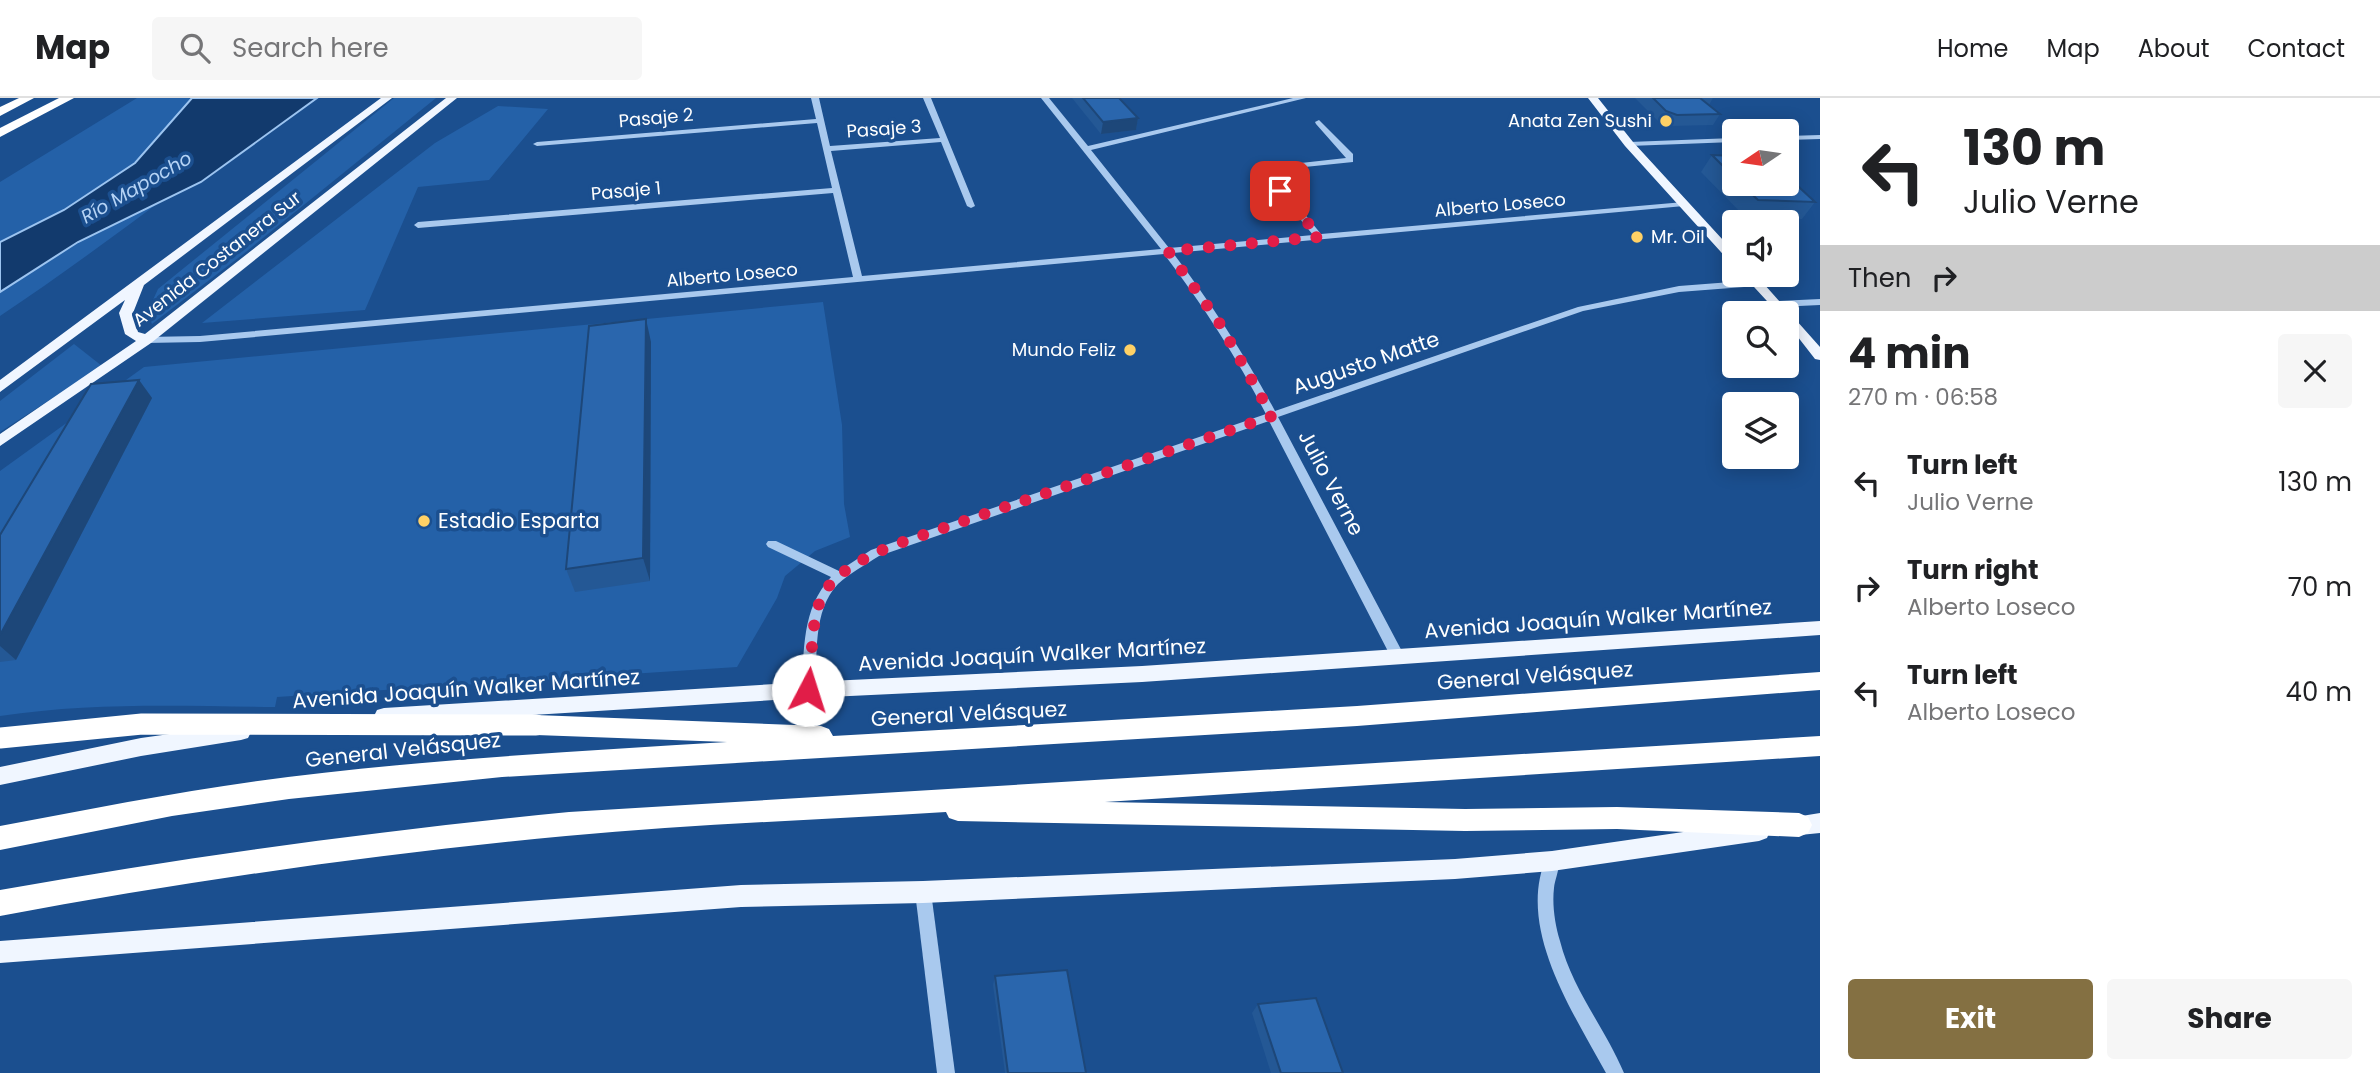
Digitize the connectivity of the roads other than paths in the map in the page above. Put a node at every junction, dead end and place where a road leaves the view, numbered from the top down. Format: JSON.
{"nodes":[{"id":1,"x":28,"y":98,"type":"edge"},
{"id":2,"x":68,"y":98,"type":"edge"},
{"id":3,"x":387,"y":98,"type":"edge"},
{"id":4,"x":452,"y":98,"type":"edge"},
{"id":5,"x":814,"y":98,"type":"edge"},
{"id":6,"x":927,"y":98,"type":"edge"},
{"id":7,"x":1045,"y":98,"type":"edge"},
{"id":8,"x":1302,"y":98,"type":"edge"},
{"id":9,"x":1593,"y":98,"type":"edge"},
{"id":10,"x":0,"y":112,"type":"edge"},
{"id":11,"x":820,"y":121,"type":"junction"},
{"id":12,"x":1319,"y":122,"type":"dead end"},
{"id":13,"x":0,"y":133,"type":"edge"},
{"id":14,"x":1820,"y":137,"type":"edge"},
{"id":15,"x":1799,"y":138,"type":"edge"},
{"id":16,"x":944,"y":140,"type":"junction"},
{"id":17,"x":1722,"y":140,"type":"edge"},
{"id":18,"x":537,"y":144,"type":"dead end"},
{"id":19,"x":1629,"y":144,"type":"junction"},
{"id":20,"x":827,"y":149,"type":"junction"},
{"id":21,"x":1086,"y":149,"type":"junction"},
{"id":22,"x":837,"y":190,"type":"junction"},
{"id":23,"x":1684,"y":204,"type":"junction"},
{"id":24,"x":971,"y":206,"type":"dead end"},
{"id":25,"x":418,"y":225,"type":"dead end"},
{"id":26,"x":1320,"y":237,"type":"junction"},
{"id":27,"x":1722,"y":246,"type":"edge"},
{"id":28,"x":1168,"y":251,"type":"junction"},
{"id":29,"x":858,"y":279,"type":"junction"},
{"id":30,"x":140,"y":282,"type":"junction"},
{"id":31,"x":1722,"y":283,"type":"edge"},
{"id":32,"x":1760,"y":287,"type":"edge"},
{"id":33,"x":1774,"y":301,"type":"edge"},
{"id":34,"x":1820,"y":302,"type":"edge"},
{"id":35,"x":1799,"y":307,"type":"edge"},
{"id":36,"x":1799,"y":328,"type":"edge"},
{"id":37,"x":1799,"y":329,"type":"edge"},
{"id":38,"x":146,"y":340,"type":"junction"},
{"id":39,"x":1820,"y":344,"type":"edge"},
{"id":40,"x":1820,"y":356,"type":"edge"},
{"id":41,"x":0,"y":387,"type":"edge"},
{"id":42,"x":1272,"y":416,"type":"junction"},
{"id":43,"x":0,"y":441,"type":"edge"},
{"id":44,"x":772,"y":544,"type":"dead end"},
{"id":45,"x":839,"y":576,"type":"junction"},
{"id":46,"x":1820,"y":628,"type":"edge"},
{"id":47,"x":1398,"y":657,"type":"junction"},
{"id":48,"x":1820,"y":681,"type":"edge"},
{"id":49,"x":808,"y":690,"type":"junction"},
{"id":50,"x":0,"y":738,"type":"edge"},
{"id":51,"x":949,"y":741,"type":"junction"},
{"id":52,"x":1820,"y":746,"type":"edge"},
{"id":53,"x":0,"y":776,"type":"edge"},
{"id":54,"x":791,"y":808,"type":"junction"},
{"id":55,"x":1810,"y":824,"type":"edge"},
{"id":56,"x":0,"y":838,"type":"edge"},
{"id":57,"x":1552,"y":862,"type":"junction"},
{"id":58,"x":923,"y":892,"type":"junction"},
{"id":59,"x":0,"y":903,"type":"edge"},
{"id":60,"x":0,"y":952,"type":"edge"},
{"id":61,"x":946,"y":1073,"type":"edge"},
{"id":62,"x":1615,"y":1073,"type":"edge"}],
"edges":[{"from":1,"to":10,"type":"highway"},
{"from":2,"to":13,"type":"highway"},
{"from":3,"to":30,"type":"main road","name":"Avenida Costanera Sur"},
{"from":4,"to":38,"type":"main road","name":"Avenida Costanera Sur"},
{"from":5,"to":11,"type":"street"},
{"from":6,"to":16,"type":"street"},
{"from":7,"to":21,"type":"street","name":"Julio Verne"},
{"from":8,"to":21,"type":"street"},
{"from":9,"to":19,"type":"main road"},
{"from":11,"to":18,"type":"street","name":"Pasaje 2"},
{"from":11,"to":20,"type":"street"},
{"from":12,"to":26,"type":"street"},
{"from":14,"to":15,"type":"street"},
{"from":16,"to":20,"type":"street","name":"Pasaje 3"},
{"from":16,"to":24,"type":"street"},
{"from":17,"to":19,"type":"street"},
{"from":19,"to":23,"type":"main road"},
{"from":20,"to":22,"type":"street"},
{"from":21,"to":28,"type":"street","name":"Julio Verne"},
{"from":22,"to":25,"type":"street","name":"Pasaje 1"},
{"from":22,"to":29,"type":"street"},
{"from":23,"to":26,"type":"street","name":"Alberto Loseco"},
{"from":23,"to":27,"type":"main road"},
{"from":26,"to":28,"type":"street","name":"Alberto Loseco"},
{"from":28,"to":29,"type":"street","name":"Alberto Loseco"},
{"from":28,"to":42,"type":"street","name":"Julio Verne"},
{"from":29,"to":38,"type":"street","name":"Alberto Loseco"},
{"from":30,"to":38,"type":"main road"},
{"from":30,"to":41,"type":"main road","name":"Avenida Costanera Sur"},
{"from":31,"to":42,"type":"street","name":"Augusto Matte"},
{"from":32,"to":33,"type":"main road"},
{"from":34,"to":35,"type":"street"},
{"from":36,"to":39,"type":"main road"},
{"from":37,"to":40,"type":"main road"},
{"from":38,"to":43,"type":"main road","name":"Avenida Costanera Sur"},
{"from":42,"to":45,"type":"street","name":"Augusto Matte"},
{"from":42,"to":47,"type":"street","name":"Julio Verne"},
{"from":44,"to":45,"type":"street"},
{"from":45,"to":49,"type":"street","name":"Augusto Matte"},
{"from":46,"to":47,"type":"main road","name":"Avenida Joaquín Walker Martínez"},
{"from":47,"to":49,"type":"main road","name":"Avenida Joaquín Walker Martínez"},
{"from":48,"to":51,"type":"highway","name":"General Velásquez"},
{"from":49,"to":53,"type":"main road","name":"Avenida Joaquín Walker Martínez"},
{"from":50,"to":51,"type":"highway","bridge":true},
{"from":51,"to":56,"type":"highway","name":"General Velásquez"},
{"from":52,"to":54,"type":"highway"},
{"from":54,"to":55,"type":"highway"},
{"from":54,"to":59,"type":"highway"},
{"from":55,"to":57,"type":"main road"},
{"from":57,"to":58,"type":"main road"},
{"from":57,"to":62,"type":"street"},
{"from":58,"to":60,"type":"main road"},
{"from":58,"to":61,"type":"street"}]}
